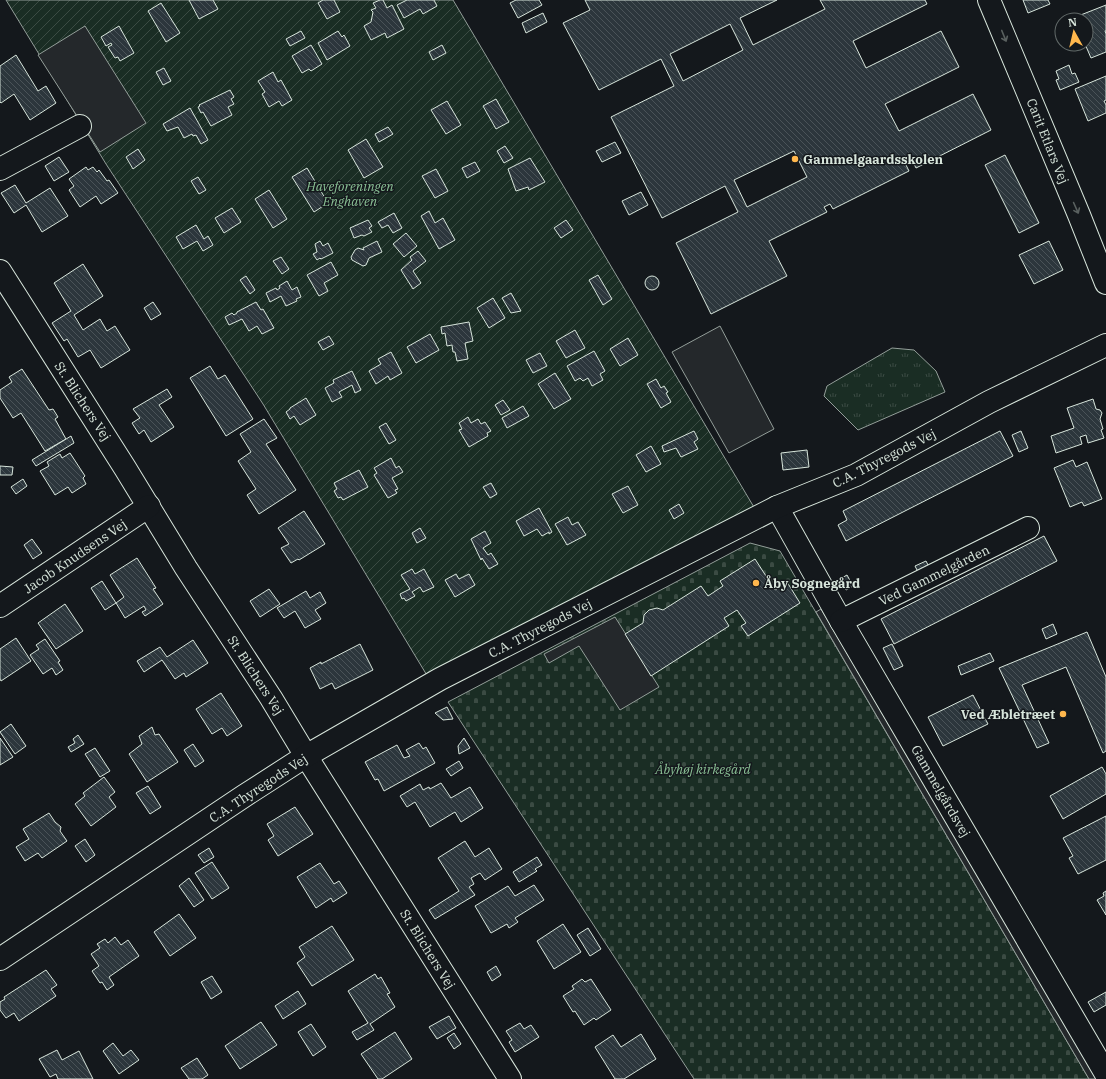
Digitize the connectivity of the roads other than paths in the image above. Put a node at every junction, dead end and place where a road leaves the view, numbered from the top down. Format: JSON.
{"nodes":[{"id":1,"x":990,"y":0,"type":"edge"},
{"id":2,"x":80,"y":126,"type":"dead end"},
{"id":3,"x":0,"y":169,"type":"edge"},
{"id":4,"x":0,"y":271,"type":"edge"},
{"id":5,"x":1106,"y":283,"type":"edge"},
{"id":6,"x":1106,"y":345,"type":"edge"},
{"id":7,"x":149,"y":506,"type":"junction"},
{"id":8,"x":777,"y":507,"type":"junction"},
{"id":9,"x":1028,"y":528,"type":"dead end"},
{"id":10,"x":0,"y":606,"type":"edge"},
{"id":11,"x":841,"y":621,"type":"junction"},
{"id":12,"x":306,"y":756,"type":"junction"},
{"id":13,"x":0,"y":959,"type":"edge"},
{"id":14,"x":1106,"y":1074,"type":"edge"},
{"id":15,"x":510,"y":1079,"type":"edge"}],
"edges":[{"from":1,"to":5,"type":"street","name":"Carit Etlars Vej","one_way":true},
{"from":2,"to":3,"type":"street"},
{"from":4,"to":7,"type":"street","name":"St. Blichers Vej"},
{"from":6,"to":8,"type":"street","name":"C.A. Thyregods Vej"},
{"from":7,"to":10,"type":"street","name":"Jacob Knudsens Vej"},
{"from":7,"to":12,"type":"street","name":"St. Blichers Vej"},
{"from":8,"to":11,"type":"street","name":"Gammelgårdsvej"},
{"from":8,"to":12,"type":"street","name":"C.A. Thyregods Vej"},
{"from":9,"to":11,"type":"street","name":"Ved Gammelgården"},
{"from":11,"to":14,"type":"street","name":"Gammelgårdsvej"},
{"from":12,"to":13,"type":"street","name":"C.A. Thyregods Vej"},
{"from":12,"to":15,"type":"street","name":"St. Blichers Vej"}]}
